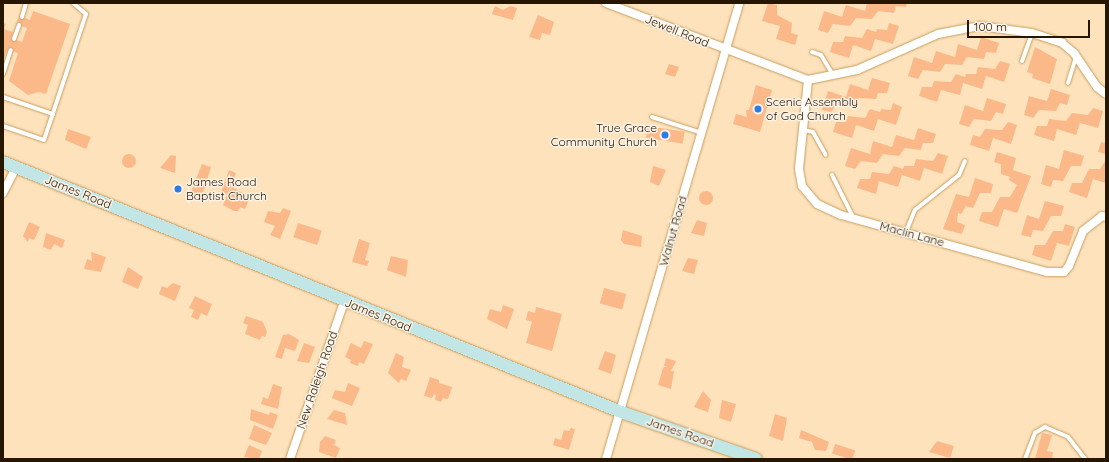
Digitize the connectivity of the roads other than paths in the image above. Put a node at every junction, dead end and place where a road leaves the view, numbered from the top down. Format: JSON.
{"nodes":[{"id":1,"x":26,"y":3,"type":"edge"},
{"id":2,"x":73,"y":3,"type":"edge"},
{"id":3,"x":606,"y":3,"type":"edge"},
{"id":4,"x":739,"y":3,"type":"edge"},
{"id":5,"x":22,"y":17,"type":"dead end"},
{"id":6,"x":19,"y":25,"type":"dead end"},
{"id":7,"x":1032,"y":33,"type":"junction"},
{"id":8,"x":14,"y":39,"type":"dead end"},
{"id":9,"x":11,"y":50,"type":"dead end"},
{"id":10,"x":726,"y":51,"type":"junction"},
{"id":11,"x":812,"y":52,"type":"dead end"},
{"id":12,"x":1076,"y":56,"type":"junction"},
{"id":13,"x":1022,"y":61,"type":"dead end"},
{"id":14,"x":3,"y":74,"type":"edge"},
{"id":15,"x":833,"y":74,"type":"junction"},
{"id":16,"x":808,"y":80,"type":"junction"},
{"id":17,"x":1068,"y":83,"type":"dead end"},
{"id":18,"x":1106,"y":94,"type":"edge"},
{"id":19,"x":3,"y":98,"type":"edge"},
{"id":20,"x":53,"y":114,"type":"junction"},
{"id":21,"x":652,"y":117,"type":"dead end"},
{"id":22,"x":3,"y":126,"type":"edge"},
{"id":23,"x":803,"y":130,"type":"junction"},
{"id":24,"x":702,"y":133,"type":"junction"},
{"id":25,"x":826,"y":155,"type":"dead end"},
{"id":26,"x":965,"y":161,"type":"dead end"},
{"id":27,"x":3,"y":162,"type":"edge"},
{"id":28,"x":16,"y":167,"type":"junction"},
{"id":29,"x":832,"y":174,"type":"dead end"},
{"id":30,"x":3,"y":193,"type":"edge"},
{"id":31,"x":1106,"y":217,"type":"edge"},
{"id":32,"x":853,"y":218,"type":"junction"},
{"id":33,"x":906,"y":232,"type":"junction"},
{"id":34,"x":344,"y":302,"type":"junction"},
{"id":35,"x":621,"y":412,"type":"junction"},
{"id":36,"x":290,"y":459,"type":"edge"},
{"id":37,"x":606,"y":459,"type":"edge"},
{"id":38,"x":756,"y":459,"type":"edge"},
{"id":39,"x":1025,"y":459,"type":"edge"},
{"id":40,"x":1085,"y":459,"type":"edge"}],
"edges":[{"from":1,"to":5,"type":"lane"},
{"from":2,"to":20,"type":"lane"},
{"from":3,"to":10,"type":"street","name":"Jewell Road"},
{"from":4,"to":10,"type":"street","name":"Walnut Road"},
{"from":6,"to":8,"type":"lane"},
{"from":7,"to":12,"type":"street"},
{"from":7,"to":13,"type":"lane"},
{"from":7,"to":15,"type":"street"},
{"from":9,"to":14,"type":"lane"},
{"from":10,"to":16,"type":"street","name":"Jewell Road"},
{"from":10,"to":24,"type":"street","name":"Walnut Road"},
{"from":11,"to":15,"type":"lane"},
{"from":12,"to":17,"type":"lane"},
{"from":12,"to":18,"type":"street"},
{"from":15,"to":16,"type":"street"},
{"from":16,"to":23,"type":"street","name":"Maclin Lane"},
{"from":19,"to":20,"type":"lane"},
{"from":20,"to":22,"type":"lane"},
{"from":21,"to":24,"type":"lane"},
{"from":23,"to":25,"type":"lane"},
{"from":23,"to":32,"type":"street","name":"Maclin Lane"},
{"from":24,"to":35,"type":"street","name":"Walnut Road"},
{"from":26,"to":33,"type":"lane"},
{"from":27,"to":28,"type":"main road","name":"James Road"},
{"from":28,"to":30,"type":"street"},
{"from":28,"to":34,"type":"main road","name":"James Road"},
{"from":29,"to":32,"type":"lane"},
{"from":31,"to":33,"type":"street","name":"Maclin Lane"},
{"from":32,"to":33,"type":"street","name":"Maclin Lane"},
{"from":34,"to":35,"type":"main road","name":"James Road"},
{"from":34,"to":36,"type":"street","name":"New Raleigh Road"},
{"from":35,"to":37,"type":"street","name":"Walnut Road"},
{"from":35,"to":38,"type":"main road","name":"James Road"},
{"from":39,"to":40,"type":"lane"}]}
